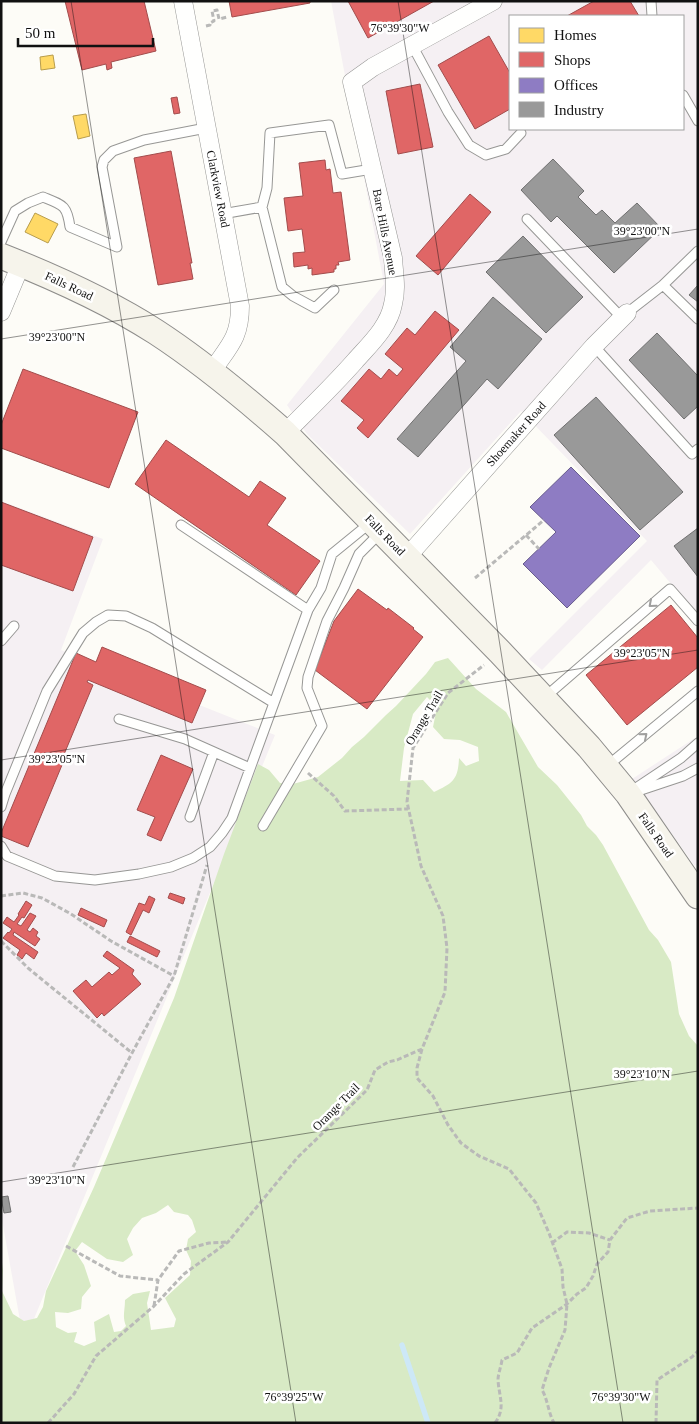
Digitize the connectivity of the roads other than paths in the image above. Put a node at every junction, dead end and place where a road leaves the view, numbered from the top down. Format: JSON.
{"nodes":[{"id":1,"x":183,"y":1,"type":"edge"},
{"id":2,"x":493,"y":1,"type":"edge"},
{"id":3,"x":651,"y":1,"type":"edge"},
{"id":4,"x":652,"y":15,"type":"edge"},
{"id":5,"x":412,"y":46,"type":"junction"},
{"id":6,"x":684,"y":97,"type":"edge"},
{"id":7,"x":698,"y":121,"type":"edge"},
{"id":8,"x":206,"y":128,"type":"junction"},
{"id":9,"x":521,"y":132,"type":"dead end"},
{"id":10,"x":372,"y":169,"type":"junction"},
{"id":11,"x":262,"y":207,"type":"junction"},
{"id":12,"x":222,"y":214,"type":"junction"},
{"id":13,"x":527,"y":219,"type":"dead end"},
{"id":14,"x":1,"y":242,"type":"edge"},
{"id":15,"x":698,"y":252,"type":"edge"},
{"id":16,"x":11,"y":260,"type":"edge"},
{"id":17,"x":663,"y":285,"type":"junction"},
{"id":18,"x":334,"y":290,"type":"dead end"},
{"id":19,"x":1,"y":312,"type":"edge"},
{"id":20,"x":624,"y":316,"type":"junction"},
{"id":21,"x":698,"y":319,"type":"edge"},
{"id":22,"x":594,"y":346,"type":"junction"},
{"id":23,"x":212,"y":371,"type":"junction"},
{"id":24,"x":285,"y":433,"type":"junction"},
{"id":25,"x":698,"y":449,"type":"edge"},
{"id":26,"x":181,"y":524,"type":"dead end"},
{"id":27,"x":377,"y":526,"type":"junction"},
{"id":28,"x":407,"y":557,"type":"junction"},
{"id":29,"x":308,"y":610,"type":"junction"},
{"id":30,"x":698,"y":621,"type":"edge"},
{"id":31,"x":14,"y":626,"type":"dead end"},
{"id":32,"x":1,"y":641,"type":"edge"},
{"id":33,"x":698,"y":691,"type":"edge"},
{"id":34,"x":543,"y":698,"type":"junction"},
{"id":35,"x":274,"y":703,"type":"junction"},
{"id":36,"x":119,"y":719,"type":"dead end"},
{"id":37,"x":698,"y":743,"type":"edge"},
{"id":38,"x":214,"y":752,"type":"junction"},
{"id":39,"x":606,"y":767,"type":"junction"},
{"id":40,"x":250,"y":768,"type":"junction"},
{"id":41,"x":698,"y":768,"type":"edge"},
{"id":42,"x":628,"y":794,"type":"junction"},
{"id":43,"x":1,"y":807,"type":"edge"},
{"id":44,"x":190,"y":817,"type":"dead end"},
{"id":45,"x":263,"y":826,"type":"dead end"},
{"id":46,"x":1,"y":846,"type":"edge"},
{"id":47,"x":698,"y":896,"type":"edge"}],
"edges":[{"from":1,"to":8,"type":"street","name":"Clarkview Road"},
{"from":2,"to":5,"type":"street"},
{"from":3,"to":4,"type":"lane"},
{"from":5,"to":9,"type":"lane"},
{"from":5,"to":10,"type":"street","name":"Bare Hills Avenue"},
{"from":6,"to":7,"type":"lane"},
{"from":8,"to":12,"type":"street","name":"Clarkview Road"},
{"from":8,"to":14,"type":"lane"},
{"from":10,"to":11,"type":"lane"},
{"from":10,"to":24,"type":"street","name":"Bare Hills Avenue"},
{"from":11,"to":12,"type":"lane"},
{"from":11,"to":18,"type":"lane"},
{"from":12,"to":23,"type":"street","name":"Clarkview Road"},
{"from":13,"to":20,"type":"lane"},
{"from":15,"to":17,"type":"lane"},
{"from":16,"to":19,"type":"street"},
{"from":16,"to":23,"type":"main road","name":"Falls Road"},
{"from":17,"to":20,"type":"lane"},
{"from":17,"to":21,"type":"lane"},
{"from":20,"to":22,"type":"street","name":"Shoemaker Road"},
{"from":22,"to":25,"type":"lane"},
{"from":22,"to":28,"type":"street","name":"Shoemaker Road"},
{"from":23,"to":24,"type":"main road","name":"Falls Road"},
{"from":24,"to":27,"type":"main road","name":"Falls Road"},
{"from":26,"to":29,"type":"lane"},
{"from":27,"to":28,"type":"main road","name":"Falls Road"},
{"from":27,"to":29,"type":"lane"},
{"from":27,"to":45,"type":"lane"},
{"from":28,"to":34,"type":"main road","name":"Falls Road"},
{"from":29,"to":35,"type":"lane"},
{"from":30,"to":34,"type":"lane","one_way":true},
{"from":31,"to":32,"type":"lane"},
{"from":39,"to":33,"type":"lane","one_way":true},
{"from":34,"to":39,"type":"main road","name":"Falls Road"},
{"from":35,"to":40,"type":"lane"},
{"from":35,"to":43,"type":"lane"},
{"from":36,"to":38,"type":"lane"},
{"from":37,"to":42,"type":"lane"},
{"from":38,"to":40,"type":"lane"},
{"from":38,"to":44,"type":"lane"},
{"from":39,"to":42,"type":"main road","name":"Falls Road"},
{"from":40,"to":46,"type":"lane"},
{"from":41,"to":42,"type":"lane"},
{"from":42,"to":47,"type":"main road","name":"Falls Road"}]}
